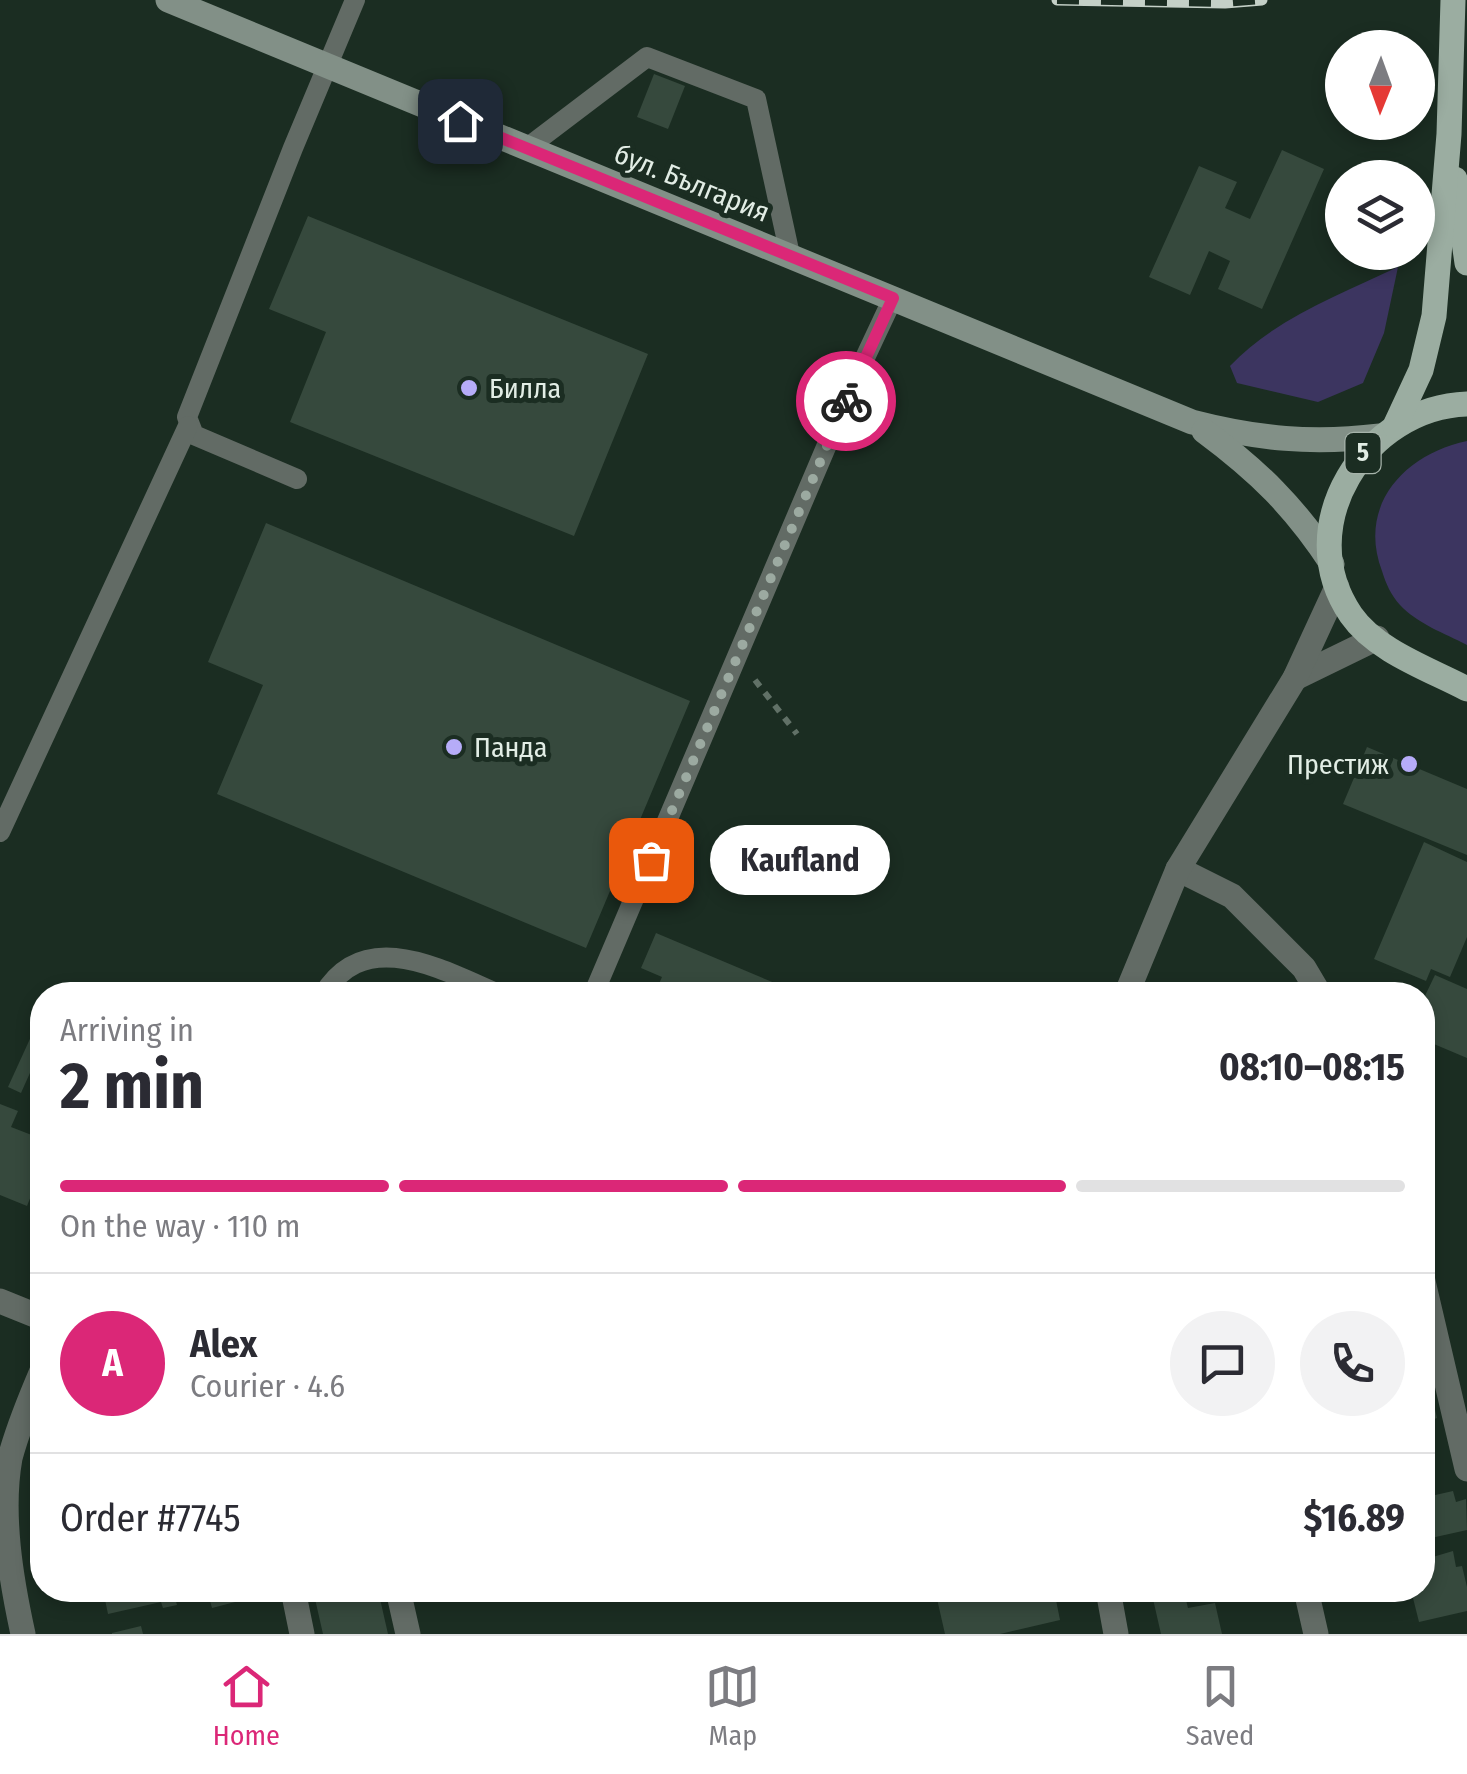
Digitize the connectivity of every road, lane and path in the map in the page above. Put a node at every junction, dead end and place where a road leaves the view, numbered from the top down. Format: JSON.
{"nodes":[{"id":1,"x":168,"y":0,"type":"edge"},
{"id":2,"x":355,"y":0,"type":"edge"},
{"id":3,"x":1453,"y":0,"type":"edge"},
{"id":4,"x":327,"y":65,"type":"junction"},
{"id":5,"x":1459,"y":68,"type":"edge"},
{"id":6,"x":1449,"y":134,"type":"junction"},
{"id":7,"x":527,"y":148,"type":"junction"},
{"id":8,"x":790,"y":255,"type":"junction"},
{"id":9,"x":1467,"y":263,"type":"edge"},
{"id":10,"x":893,"y":298,"type":"junction"},
{"id":11,"x":1467,"y":404,"type":"edge"},
{"id":12,"x":1192,"y":422,"type":"junction"},
{"id":13,"x":188,"y":426,"type":"junction"},
{"id":14,"x":1388,"y":431,"type":"junction"},
{"id":15,"x":297,"y":479,"type":"dead end"},
{"id":16,"x":1335,"y":575,"type":"junction"},
{"id":17,"x":1377,"y":638,"type":"junction"},
{"id":18,"x":738,"y":657,"type":"junction"},
{"id":19,"x":1295,"y":678,"type":"junction"},
{"id":20,"x":1467,"y":688,"type":"edge"},
{"id":21,"x":797,"y":734,"type":"dead end"},
{"id":22,"x":0,"y":832,"type":"edge"},
{"id":23,"x":1178,"y":869,"type":"junction"},
{"id":24,"x":331,"y":982,"type":"edge"},
{"id":25,"x":469,"y":982,"type":"edge"},
{"id":26,"x":599,"y":982,"type":"edge"},
{"id":27,"x":1131,"y":982,"type":"edge"},
{"id":28,"x":1312,"y":982,"type":"edge"},
{"id":29,"x":0,"y":1301,"type":"edge"},
{"id":30,"x":30,"y":1313,"type":"edge"},
{"id":31,"x":1435,"y":1332,"type":"edge"},
{"id":32,"x":30,"y":1404,"type":"edge"},
{"id":33,"x":1467,"y":1469,"type":"edge"},
{"id":34,"x":295,"y":1602,"type":"edge"},
{"id":35,"x":401,"y":1602,"type":"edge"},
{"id":36,"x":1110,"y":1602,"type":"edge"},
{"id":37,"x":1309,"y":1602,"type":"edge"},
{"id":38,"x":23,"y":1634,"type":"edge"},
{"id":39,"x":302,"y":1634,"type":"edge"},
{"id":40,"x":408,"y":1634,"type":"edge"},
{"id":41,"x":1116,"y":1634,"type":"edge"},
{"id":42,"x":1316,"y":1634,"type":"edge"}],
"edges":[{"from":1,"to":4,"type":"street","name":"бул. България"},
{"from":2,"to":4,"type":"lane"},
{"from":3,"to":5,"type":"main road","number":"5"},
{"from":4,"to":7,"type":"street","name":"бул. България"},
{"from":4,"to":13,"type":"lane"},
{"from":5,"to":6,"type":"main road","number":"5"},
{"from":6,"to":9,"type":"main road","number":"5"},
{"from":6,"to":14,"type":"main road","number":"5"},
{"from":7,"to":8,"type":"street","name":"бул. България"},
{"from":7,"to":8,"type":"lane"},
{"from":8,"to":10,"type":"street","name":"бул. България"},
{"from":10,"to":12,"type":"street","name":"бул. България"},
{"from":10,"to":18,"type":"lane"},
{"from":11,"to":14,"type":"main road","number":"5"},
{"from":12,"to":14,"type":"street","name":"бул. България"},
{"from":12,"to":16,"type":"street","name":"бул. България"},
{"from":13,"to":15,"type":"lane"},
{"from":13,"to":22,"type":"lane"},
{"from":14,"to":16,"type":"main road","number":"5"},
{"from":16,"to":17,"type":"main road"},
{"from":16,"to":19,"type":"street"},
{"from":17,"to":19,"type":"street"},
{"from":17,"to":20,"type":"main road"},
{"from":18,"to":21,"type":"path"},
{"from":18,"to":26,"type":"lane"},
{"from":19,"to":23,"type":"street"},
{"from":23,"to":27,"type":"street"},
{"from":23,"to":28,"type":"street"},
{"from":24,"to":25,"type":"lane"},
{"from":29,"to":30,"type":"street"},
{"from":31,"to":33,"type":"street"},
{"from":32,"to":38,"type":"street"},
{"from":34,"to":39,"type":"street"},
{"from":35,"to":40,"type":"street"},
{"from":36,"to":41,"type":"street"},
{"from":37,"to":42,"type":"street"}]}
